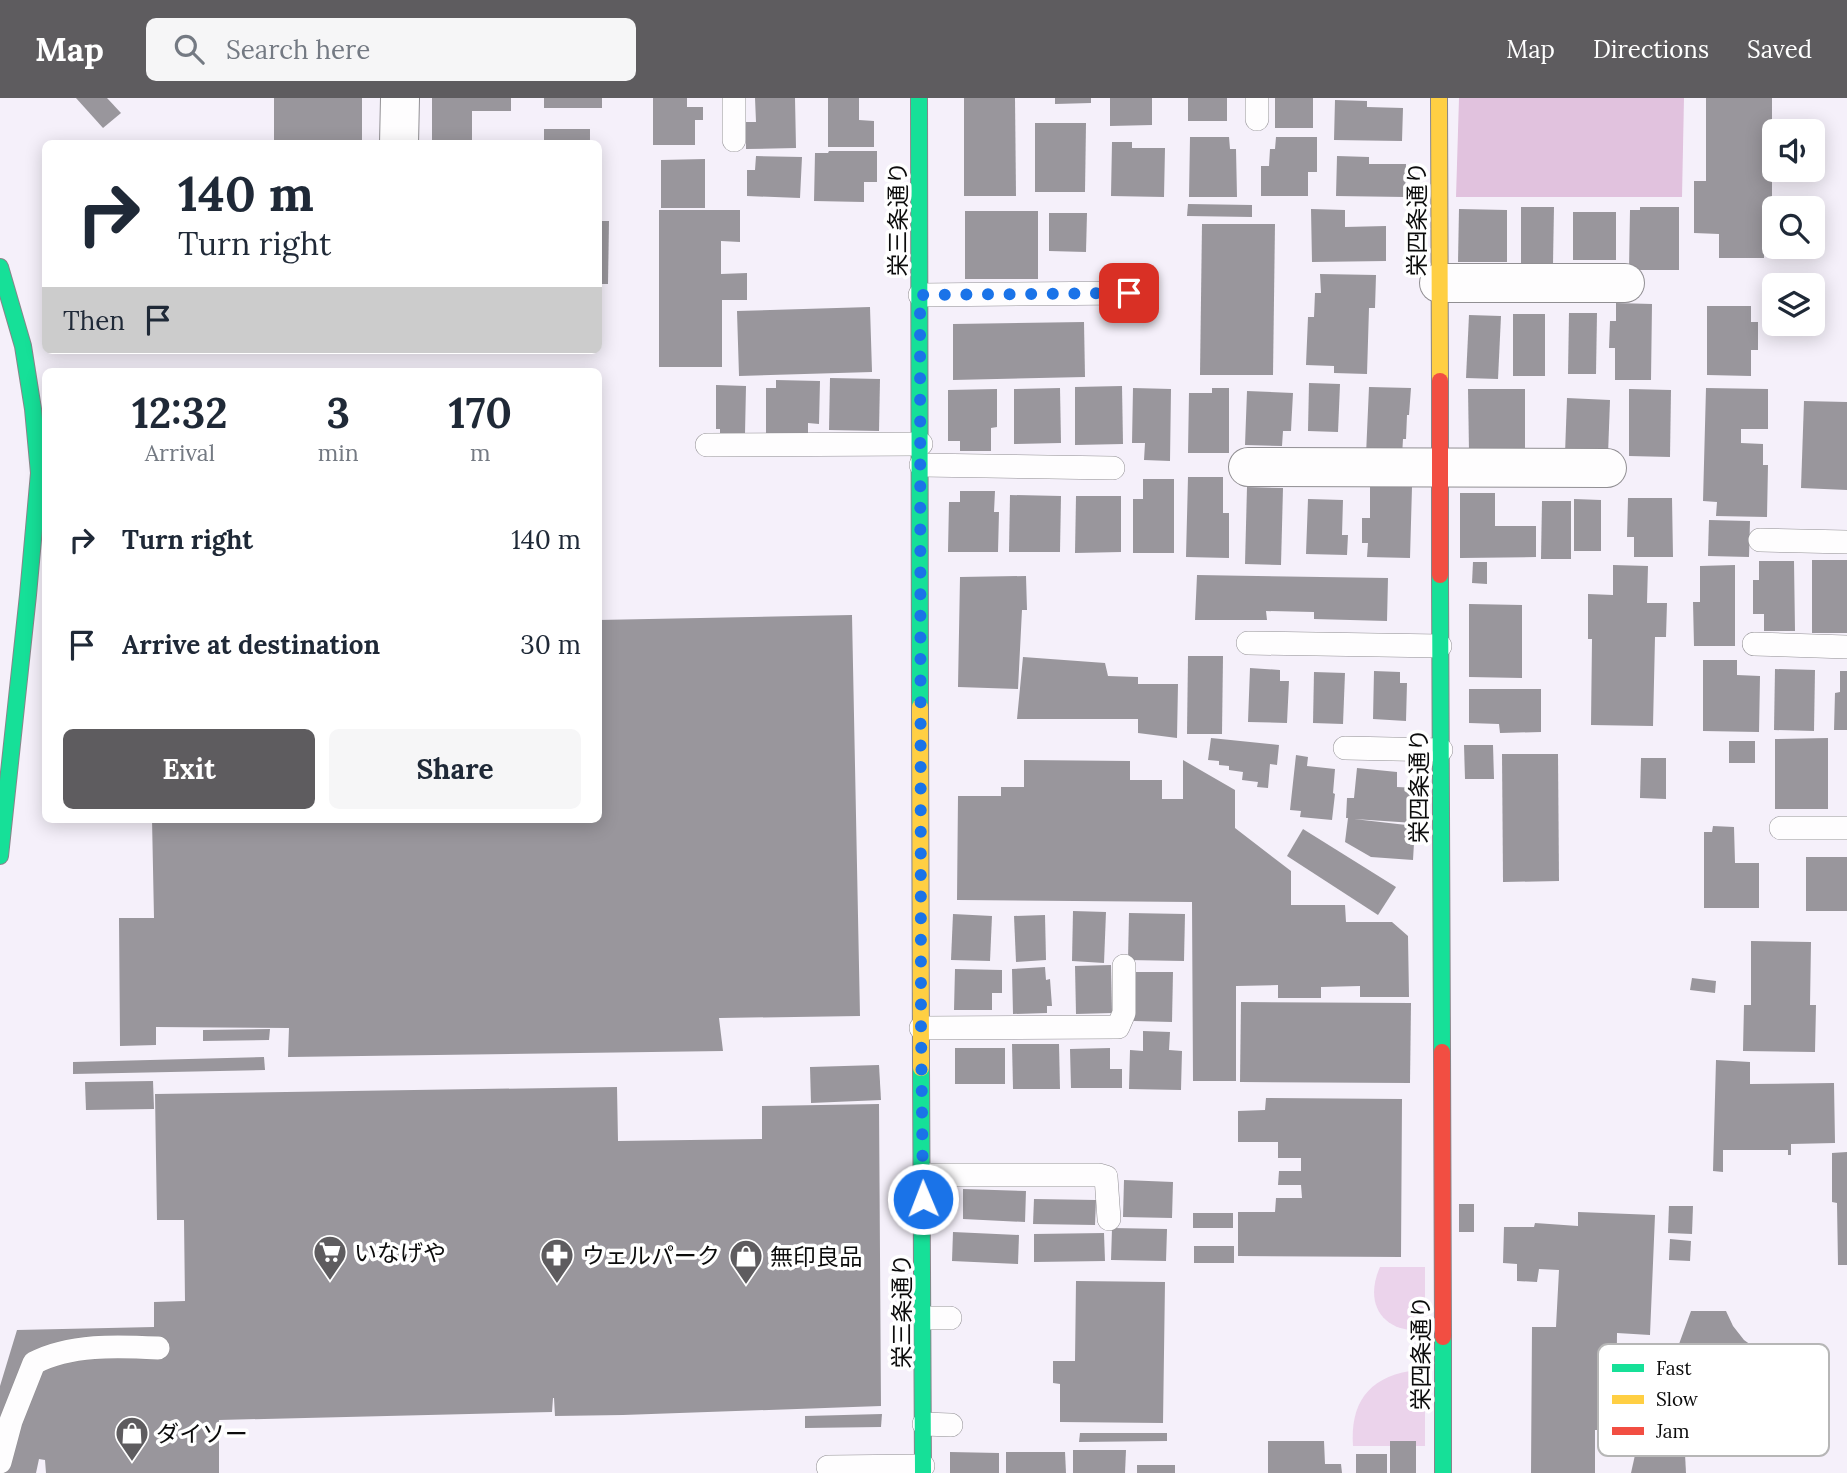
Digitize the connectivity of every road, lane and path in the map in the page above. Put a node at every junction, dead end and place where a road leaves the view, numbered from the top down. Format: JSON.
{"nodes":[{"id":1,"x":400,"y":98,"type":"edge"},
{"id":2,"x":734,"y":98,"type":"edge"},
{"id":3,"x":919,"y":98,"type":"edge"},
{"id":4,"x":1439,"y":98,"type":"edge"},
{"id":5,"x":399,"y":140,"type":"edge"},
{"id":6,"x":734,"y":140,"type":"dead end"},
{"id":7,"x":0,"y":267,"type":"edge"},
{"id":8,"x":1439,"y":283,"type":"junction"},
{"id":9,"x":1625,"y":283,"type":"dead end"},
{"id":10,"x":1129,"y":293,"type":"dead end"},
{"id":11,"x":920,"y":295,"type":"junction"},
{"id":12,"x":707,"y":445,"type":"dead end"},
{"id":13,"x":921,"y":454,"type":"junction"},
{"id":14,"x":1248,"y":467,"type":"dead end"},
{"id":15,"x":1113,"y":468,"type":"dead end"},
{"id":16,"x":1440,"y":468,"type":"junction"},
{"id":17,"x":1606,"y":468,"type":"dead end"},
{"id":18,"x":1760,"y":540,"type":"dead end"},
{"id":19,"x":1847,"y":542,"type":"edge"},
{"id":20,"x":1248,"y":643,"type":"dead end"},
{"id":21,"x":1754,"y":645,"type":"dead end"},
{"id":22,"x":1440,"y":646,"type":"junction"},
{"id":23,"x":1847,"y":647,"type":"edge"},
{"id":24,"x":1345,"y":748,"type":"dead end"},
{"id":25,"x":1441,"y":750,"type":"junction"},
{"id":26,"x":1781,"y":828,"type":"dead end"},
{"id":27,"x":1847,"y":828,"type":"edge"},
{"id":28,"x":0,"y":856,"type":"edge"},
{"id":29,"x":1124,"y":966,"type":"dead end"},
{"id":30,"x":921,"y":1028,"type":"junction"},
{"id":31,"x":922,"y":1175,"type":"junction"},
{"id":32,"x":1109,"y":1219,"type":"dead end"},
{"id":33,"x":924,"y":1318,"type":"junction"},
{"id":34,"x":950,"y":1318,"type":"dead end"},
{"id":35,"x":158,"y":1348,"type":"dead end"},
{"id":36,"x":924,"y":1424,"type":"junction"},
{"id":37,"x":951,"y":1425,"type":"dead end"},
{"id":38,"x":0,"y":1462,"type":"edge"},
{"id":39,"x":828,"y":1467,"type":"dead end"},
{"id":40,"x":923,"y":1469,"type":"edge"},
{"id":41,"x":1443,"y":1473,"type":"edge"}],
"edges":[{"from":1,"to":5,"type":"street"},
{"from":2,"to":6,"type":"lane"},
{"from":3,"to":11,"type":"street","name":"栄三条通り"},
{"from":4,"to":8,"type":"street","name":"栄四条通り"},
{"from":7,"to":28,"type":"street"},
{"from":8,"to":9,"type":"street"},
{"from":8,"to":16,"type":"street","name":"栄四条通り"},
{"from":10,"to":11,"type":"lane"},
{"from":11,"to":13,"type":"street","name":"栄三条通り"},
{"from":12,"to":13,"type":"lane"},
{"from":13,"to":15,"type":"lane"},
{"from":13,"to":30,"type":"street","name":"栄三条通り"},
{"from":14,"to":16,"type":"street"},
{"from":16,"to":17,"type":"street"},
{"from":16,"to":22,"type":"street","name":"栄四条通り"},
{"from":18,"to":19,"type":"lane"},
{"from":20,"to":22,"type":"lane"},
{"from":21,"to":23,"type":"lane"},
{"from":22,"to":25,"type":"street","name":"栄四条通り"},
{"from":24,"to":25,"type":"lane"},
{"from":25,"to":41,"type":"street","name":"栄四条通り"},
{"from":26,"to":27,"type":"lane"},
{"from":29,"to":30,"type":"lane"},
{"from":30,"to":31,"type":"street","name":"栄三条通り"},
{"from":31,"to":32,"type":"lane"},
{"from":31,"to":33,"type":"street","name":"栄三条通り"},
{"from":33,"to":34,"type":"lane"},
{"from":33,"to":36,"type":"street","name":"栄三条通り"},
{"from":35,"to":38,"type":"lane"},
{"from":36,"to":37,"type":"lane"},
{"from":36,"to":40,"type":"street","name":"栄三条通り"},
{"from":39,"to":40,"type":"lane"}]}
